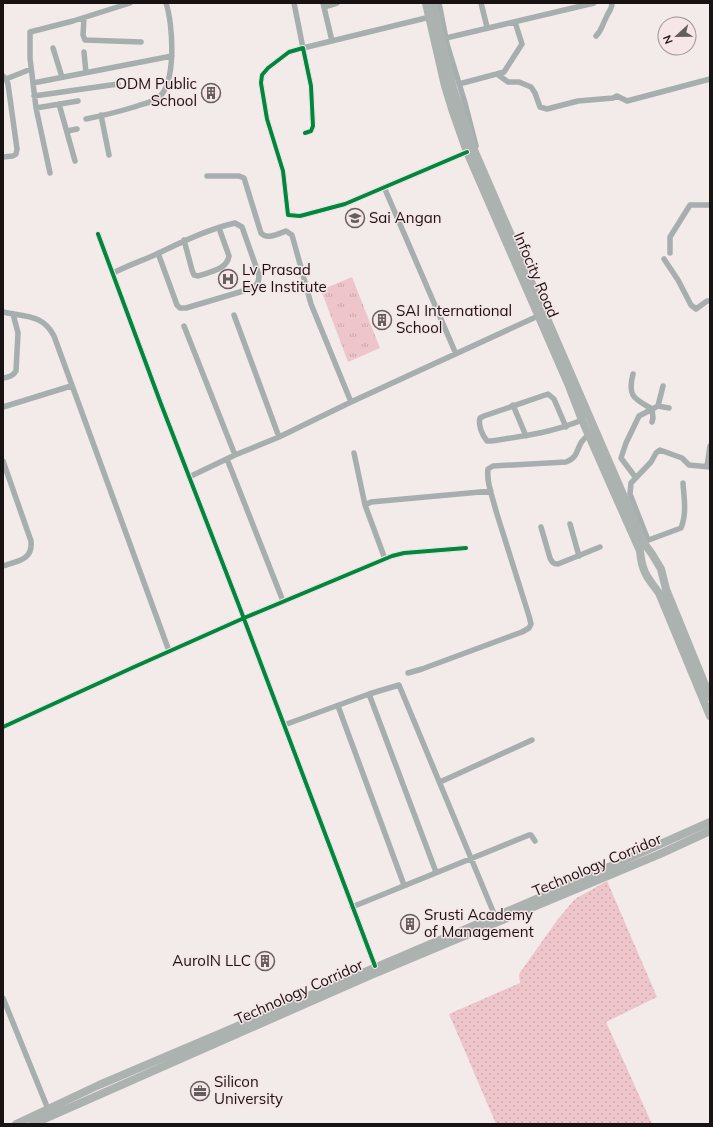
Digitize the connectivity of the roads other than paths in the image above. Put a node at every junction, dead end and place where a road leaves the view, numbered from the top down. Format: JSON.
{"nodes":[{"id":1,"x":130,"y":3,"type":"edge"},
{"id":2,"x":166,"y":3,"type":"edge"},
{"id":3,"x":294,"y":3,"type":"edge"},
{"id":4,"x":337,"y":3,"type":"edge"},
{"id":5,"x":426,"y":3,"type":"edge"},
{"id":6,"x":433,"y":3,"type":"edge"},
{"id":7,"x":439,"y":3,"type":"edge"},
{"id":8,"x":480,"y":3,"type":"edge"},
{"id":9,"x":594,"y":3,"type":"edge"},
{"id":10,"x":612,"y":3,"type":"edge"},
{"id":11,"x":324,"y":5,"type":"edge"},
{"id":12,"x":430,"y":17,"type":"junction"},
{"id":13,"x":84,"y":18,"type":"junction"},
{"id":14,"x":515,"y":22,"type":"junction"},
{"id":15,"x":487,"y":27,"type":"junction"},
{"id":16,"x":596,"y":36,"type":"dead end"},
{"id":17,"x":446,"y":38,"type":"junction"},
{"id":18,"x":332,"y":41,"type":"junction"},
{"id":19,"x":141,"y":42,"type":"dead end"},
{"id":20,"x":53,"y":48,"type":"dead end"},
{"id":21,"x":304,"y":48,"type":"junction"},
{"id":22,"x":84,"y":52,"type":"dead end"},
{"id":23,"x":172,"y":56,"type":"junction"},
{"id":24,"x":442,"y":60,"type":"junction"},
{"id":25,"x":31,"y":69,"type":"junction"},
{"id":26,"x":86,"y":73,"type":"junction"},
{"id":27,"x":497,"y":74,"type":"junction"},
{"id":28,"x":5,"y":77,"type":"edge"},
{"id":29,"x":62,"y":77,"type":"junction"},
{"id":30,"x":710,"y":79,"type":"edge"},
{"id":31,"x":33,"y":82,"type":"junction"},
{"id":32,"x":118,"y":84,"type":"dead end"},
{"id":33,"x":459,"y":84,"type":"junction"},
{"id":34,"x":34,"y":96,"type":"junction"},
{"id":35,"x":78,"y":101,"type":"dead end"},
{"id":36,"x":59,"y":104,"type":"junction"},
{"id":37,"x":36,"y":108,"type":"junction"},
{"id":38,"x":101,"y":115,"type":"junction"},
{"id":39,"x":86,"y":119,"type":"dead end"},
{"id":40,"x":77,"y":129,"type":"dead end"},
{"id":41,"x":67,"y":131,"type":"junction"},
{"id":42,"x":306,"y":133,"type":"dead end"},
{"id":43,"x":471,"y":152,"type":"junction"},
{"id":44,"x":109,"y":155,"type":"dead end"},
{"id":45,"x":3,"y":157,"type":"edge"},
{"id":46,"x":75,"y":161,"type":"dead end"},
{"id":47,"x":50,"y":173,"type":"dead end"},
{"id":48,"x":207,"y":176,"type":"dead end"},
{"id":49,"x":384,"y":187,"type":"junction"},
{"id":50,"x":491,"y":199,"type":"junction"},
{"id":51,"x":710,"y":205,"type":"edge"},
{"id":52,"x":219,"y":228,"type":"junction"},
{"id":53,"x":98,"y":234,"type":"dead end"},
{"id":54,"x":184,"y":240,"type":"junction"},
{"id":55,"x":158,"y":253,"type":"junction"},
{"id":56,"x":670,"y":253,"type":"dead end"},
{"id":57,"x":664,"y":259,"type":"dead end"},
{"id":58,"x":113,"y":273,"type":"junction"},
{"id":59,"x":710,"y":301,"type":"edge"},
{"id":60,"x":3,"y":312,"type":"edge"},
{"id":61,"x":13,"y":314,"type":"junction"},
{"id":62,"x":234,"y":314,"type":"dead end"},
{"id":63,"x":538,"y":316,"type":"junction"},
{"id":64,"x":184,"y":326,"type":"dead end"},
{"id":65,"x":456,"y":354,"type":"junction"},
{"id":66,"x":558,"y":354,"type":"junction"},
{"id":67,"x":633,"y":374,"type":"dead end"},
{"id":68,"x":3,"y":378,"type":"edge"},
{"id":69,"x":71,"y":386,"type":"junction"},
{"id":70,"x":663,"y":386,"type":"dead end"},
{"id":71,"x":351,"y":402,"type":"junction"},
{"id":72,"x":513,"y":405,"type":"junction"},
{"id":73,"x":658,"y":406,"type":"junction"},
{"id":74,"x":3,"y":407,"type":"edge"},
{"id":75,"x":669,"y":408,"type":"dead end"},
{"id":76,"x":652,"y":409,"type":"junction"},
{"id":77,"x":582,"y":420,"type":"junction"},
{"id":78,"x":652,"y":422,"type":"dead end"},
{"id":79,"x":566,"y":427,"type":"junction"},
{"id":80,"x":589,"y":435,"type":"junction"},
{"id":81,"x":526,"y":436,"type":"junction"},
{"id":82,"x":279,"y":437,"type":"junction"},
{"id":83,"x":710,"y":446,"type":"edge"},
{"id":84,"x":354,"y":453,"type":"dead end"},
{"id":85,"x":235,"y":455,"type":"junction"},
{"id":86,"x":227,"y":459,"type":"junction"},
{"id":87,"x":3,"y":461,"type":"edge"},
{"id":88,"x":708,"y":467,"type":"edge"},
{"id":89,"x":189,"y":477,"type":"junction"},
{"id":90,"x":636,"y":478,"type":"junction"},
{"id":91,"x":683,"y":483,"type":"dead end"},
{"id":92,"x":491,"y":491,"type":"junction"},
{"id":93,"x":365,"y":505,"type":"junction"},
{"id":94,"x":570,"y":524,"type":"dead end"},
{"id":95,"x":542,"y":527,"type":"dead end"},
{"id":96,"x":644,"y":545,"type":"junction"},
{"id":97,"x":600,"y":547,"type":"dead end"},
{"id":98,"x":466,"y":548,"type":"dead end"},
{"id":99,"x":579,"y":556,"type":"junction"},
{"id":100,"x":385,"y":559,"type":"junction"},
{"id":101,"x":3,"y":566,"type":"edge"},
{"id":102,"x":662,"y":591,"type":"junction"},
{"id":103,"x":283,"y":601,"type":"junction"},
{"id":104,"x":244,"y":618,"type":"junction"},
{"id":105,"x":169,"y":651,"type":"junction"},
{"id":106,"x":408,"y":673,"type":"dead end"},
{"id":107,"x":369,"y":694,"type":"junction"},
{"id":108,"x":710,"y":696,"type":"edge"},
{"id":109,"x":338,"y":706,"type":"junction"},
{"id":110,"x":710,"y":716,"type":"edge"},
{"id":111,"x":284,"y":725,"type":"junction"},
{"id":112,"x":3,"y":727,"type":"edge"},
{"id":113,"x":532,"y":740,"type":"dead end"},
{"id":114,"x":440,"y":782,"type":"junction"},
{"id":115,"x":710,"y":822,"type":"edge"},
{"id":116,"x":710,"y":831,"type":"edge"},
{"id":117,"x":535,"y":841,"type":"dead end"},
{"id":118,"x":472,"y":858,"type":"junction"},
{"id":119,"x":436,"y":872,"type":"junction"},
{"id":120,"x":404,"y":885,"type":"junction"},
{"id":121,"x":352,"y":906,"type":"junction"},
{"id":122,"x":495,"y":916,"type":"junction"},
{"id":123,"x":473,"y":929,"type":"junction"},
{"id":124,"x":375,"y":966,"type":"junction"},
{"id":125,"x":3,"y":998,"type":"edge"},
{"id":126,"x":48,"y":1109,"type":"junction"},
{"id":127,"x":16,"y":1124,"type":"edge"},
{"id":128,"x":33,"y":1124,"type":"edge"}],
"edges":[{"from":1,"to":13,"type":"street"},
{"from":2,"to":23,"type":"street"},
{"from":3,"to":21,"type":"street"},
{"from":4,"to":11,"type":"street"},
{"from":5,"to":12,"type":"main road","name":"Infocity Road"},
{"from":6,"to":24,"type":"main road","name":"Infocity Road"},
{"from":7,"to":17,"type":"street"},
{"from":8,"to":15,"type":"street"},
{"from":9,"to":14,"type":"street"},
{"from":10,"to":16,"type":"street"},
{"from":11,"to":18,"type":"street"},
{"from":12,"to":18,"type":"street"},
{"from":12,"to":24,"type":"main road","name":"Infocity Road"},
{"from":13,"to":19,"type":"street"},
{"from":13,"to":25,"type":"street"},
{"from":14,"to":15,"type":"street"},
{"from":14,"to":27,"type":"street"},
{"from":15,"to":17,"type":"street"},
{"from":17,"to":33,"type":"street"},
{"from":18,"to":21,"type":"street"},
{"from":20,"to":29,"type":"street"},
{"from":21,"to":42,"type":"street"},
{"from":21,"to":49,"type":"street"},
{"from":22,"to":26,"type":"street"},
{"from":23,"to":26,"type":"street"},
{"from":23,"to":38,"type":"street"},
{"from":24,"to":43,"type":"main road","name":"Infocity Road"},
{"from":25,"to":28,"type":"street"},
{"from":25,"to":31,"type":"street"},
{"from":26,"to":29,"type":"street"},
{"from":27,"to":30,"type":"street"},
{"from":27,"to":33,"type":"street"},
{"from":28,"to":45,"type":"street"},
{"from":29,"to":31,"type":"street"},
{"from":31,"to":34,"type":"street"},
{"from":32,"to":34,"type":"street"},
{"from":33,"to":43,"type":"street"},
{"from":34,"to":37,"type":"street"},
{"from":35,"to":36,"type":"street"},
{"from":36,"to":37,"type":"street"},
{"from":36,"to":41,"type":"street"},
{"from":37,"to":47,"type":"street"},
{"from":38,"to":39,"type":"street"},
{"from":38,"to":44,"type":"street"},
{"from":40,"to":41,"type":"street"},
{"from":41,"to":46,"type":"street"},
{"from":43,"to":49,"type":"street"},
{"from":43,"to":50,"type":"main road","name":"Infocity Road"},
{"from":48,"to":71,"type":"street"},
{"from":49,"to":65,"type":"street"},
{"from":50,"to":63,"type":"main road","name":"Infocity Road"},
{"from":50,"to":66,"type":"main road","name":"Infocity Road"},
{"from":51,"to":56,"type":"street"},
{"from":52,"to":54,"type":"street"},
{"from":52,"to":54,"type":"street"},
{"from":52,"to":55,"type":"street"},
{"from":53,"to":58,"type":"street"},
{"from":54,"to":55,"type":"street"},
{"from":55,"to":58,"type":"street"},
{"from":57,"to":59,"type":"street"},
{"from":58,"to":89,"type":"street"},
{"from":60,"to":61,"type":"street"},
{"from":61,"to":68,"type":"street"},
{"from":61,"to":69,"type":"street"},
{"from":62,"to":82,"type":"street"},
{"from":63,"to":65,"type":"street"},
{"from":63,"to":66,"type":"main road","name":"Infocity Road"},
{"from":64,"to":85,"type":"street"},
{"from":65,"to":71,"type":"street"},
{"from":66,"to":77,"type":"main road","name":"Infocity Road"},
{"from":66,"to":96,"type":"main road","name":"Infocity Road"},
{"from":67,"to":76,"type":"street"},
{"from":69,"to":74,"type":"street"},
{"from":69,"to":105,"type":"street"},
{"from":70,"to":73,"type":"street"},
{"from":71,"to":82,"type":"street"},
{"from":72,"to":79,"type":"street"},
{"from":72,"to":81,"type":"street"},
{"from":72,"to":81,"type":"street"},
{"from":73,"to":75,"type":"street"},
{"from":73,"to":76,"type":"street"},
{"from":76,"to":78,"type":"street"},
{"from":76,"to":90,"type":"street"},
{"from":77,"to":79,"type":"street"},
{"from":77,"to":80,"type":"main road","name":"Infocity Road"},
{"from":79,"to":81,"type":"street"},
{"from":80,"to":92,"type":"street"},
{"from":80,"to":96,"type":"main road","name":"Infocity Road"},
{"from":82,"to":85,"type":"street"},
{"from":83,"to":88,"type":"street"},
{"from":84,"to":93,"type":"street"},
{"from":85,"to":86,"type":"street"},
{"from":86,"to":89,"type":"street"},
{"from":86,"to":103,"type":"street"},
{"from":87,"to":101,"type":"street"},
{"from":88,"to":90,"type":"street"},
{"from":89,"to":104,"type":"street"},
{"from":90,"to":96,"type":"street"},
{"from":91,"to":96,"type":"street"},
{"from":92,"to":93,"type":"street"},
{"from":92,"to":106,"type":"street"},
{"from":93,"to":100,"type":"street"},
{"from":94,"to":99,"type":"street"},
{"from":95,"to":99,"type":"street"},
{"from":96,"to":102,"type":"main road","name":"Infocity Road"},
{"from":96,"to":102,"type":"main road","name":"Infocity Road"},
{"from":97,"to":99,"type":"street"},
{"from":98,"to":100,"type":"street"},
{"from":100,"to":103,"type":"street"},
{"from":102,"to":108,"type":"main road","name":"Infocity Road"},
{"from":102,"to":110,"type":"main road","name":"Infocity Road"},
{"from":103,"to":104,"type":"street"},
{"from":104,"to":105,"type":"street"},
{"from":104,"to":111,"type":"street"},
{"from":105,"to":112,"type":"street"},
{"from":107,"to":109,"type":"street"},
{"from":107,"to":114,"type":"street"},
{"from":107,"to":119,"type":"street"},
{"from":109,"to":111,"type":"street"},
{"from":109,"to":120,"type":"street"},
{"from":111,"to":121,"type":"street"},
{"from":113,"to":114,"type":"street"},
{"from":114,"to":118,"type":"street"},
{"from":115,"to":122,"type":"main road"},
{"from":116,"to":123,"type":"main road","name":"Technology Corridor"},
{"from":117,"to":118,"type":"street"},
{"from":118,"to":119,"type":"street"},
{"from":118,"to":122,"type":"street"},
{"from":119,"to":120,"type":"street"},
{"from":120,"to":121,"type":"street"},
{"from":121,"to":124,"type":"street"},
{"from":122,"to":123,"type":"main road"},
{"from":123,"to":124,"type":"main road"},
{"from":123,"to":128,"type":"main road","name":"Technology Corridor"},
{"from":124,"to":126,"type":"main road"},
{"from":125,"to":126,"type":"street"},
{"from":126,"to":127,"type":"main road"}]}
